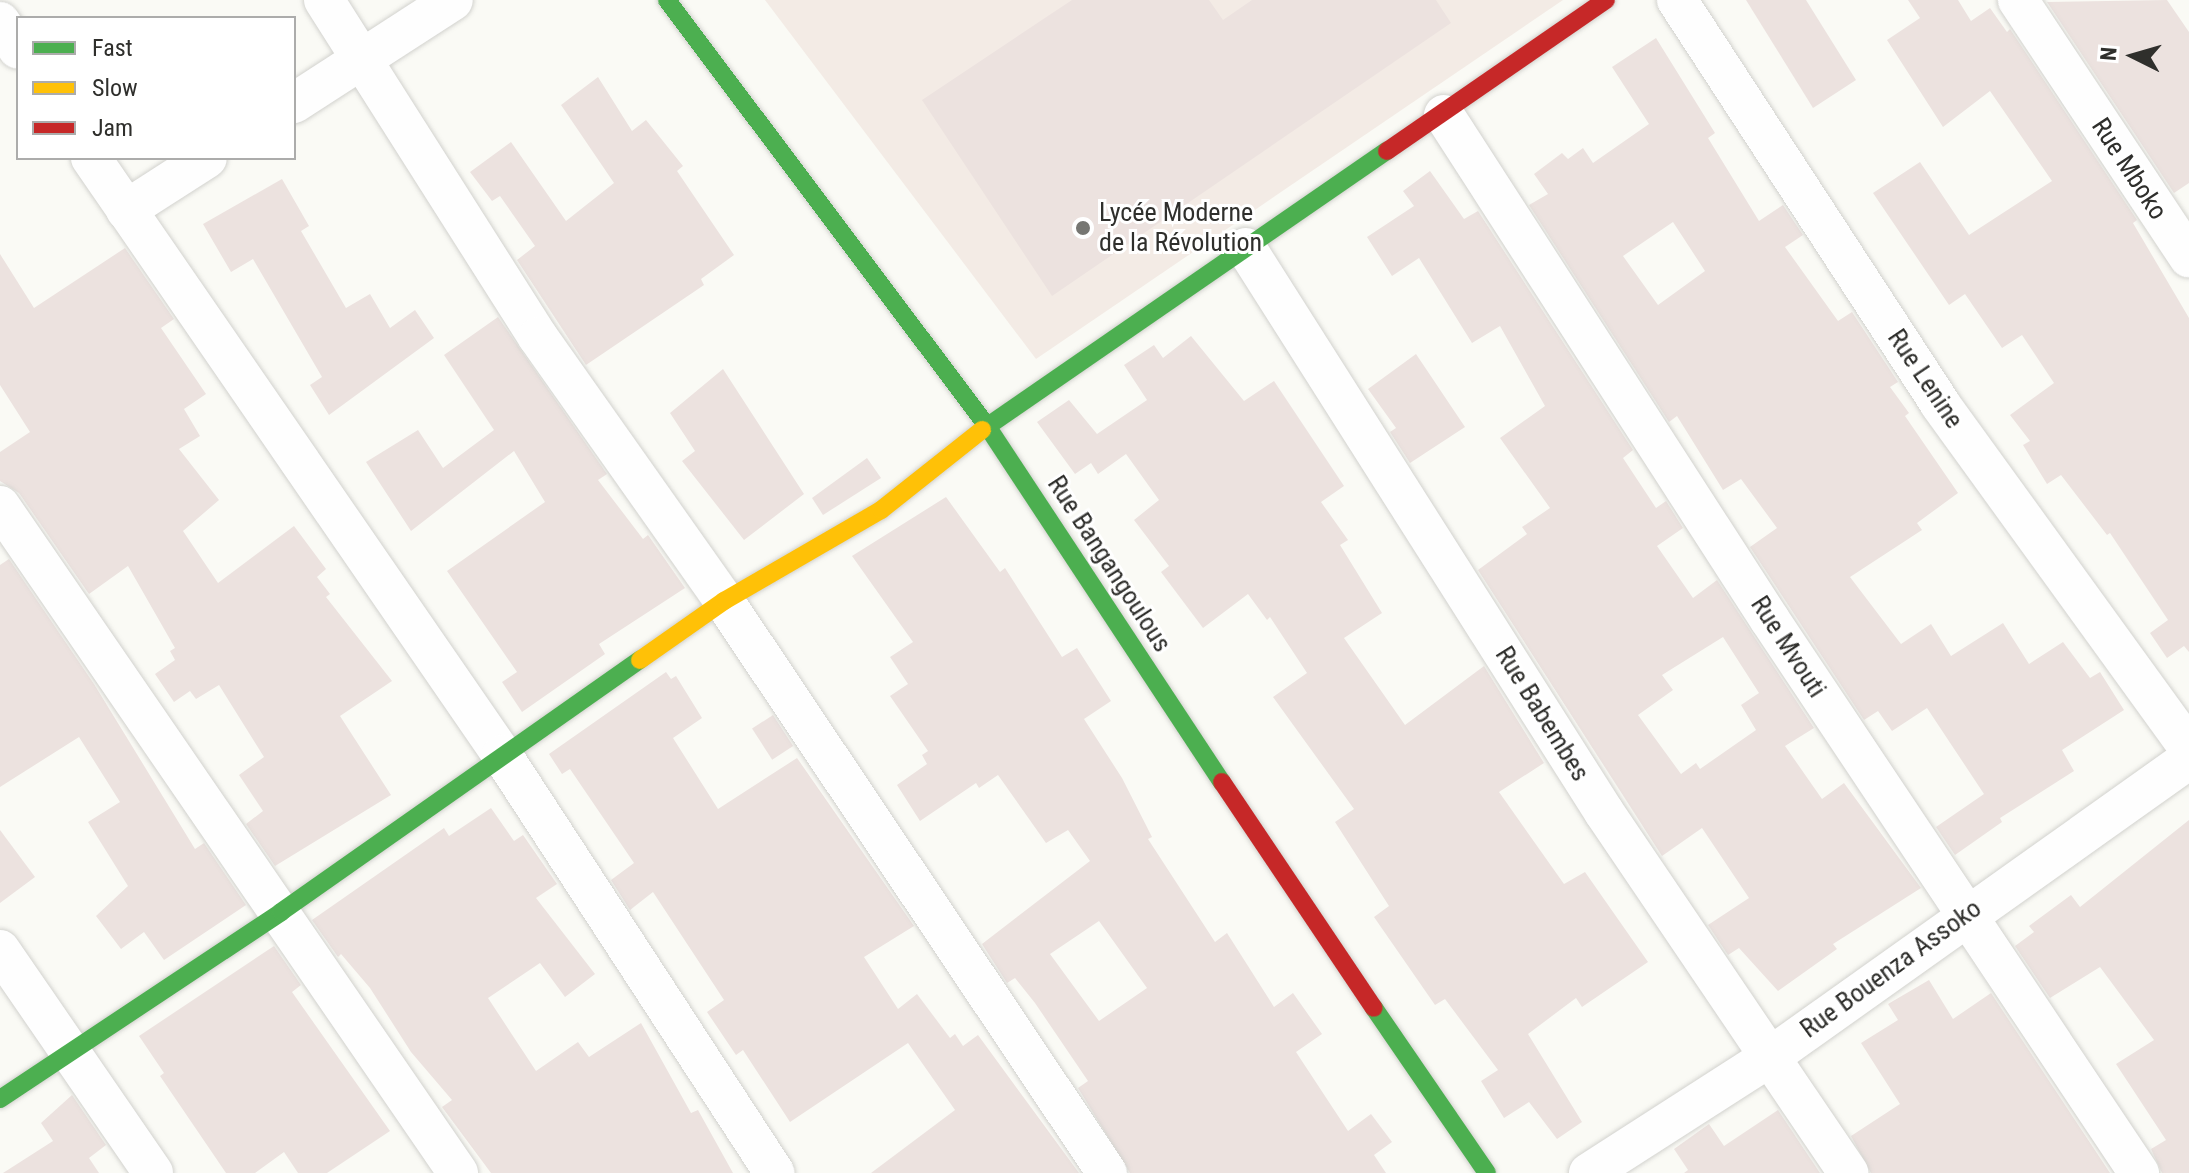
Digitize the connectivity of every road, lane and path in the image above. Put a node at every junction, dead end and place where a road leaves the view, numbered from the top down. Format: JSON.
{"nodes":[{"id":1,"x":324,"y":0,"type":"edge"},
{"id":2,"x":453,"y":0,"type":"edge"},
{"id":3,"x":667,"y":0,"type":"edge"},
{"id":4,"x":1606,"y":0,"type":"edge"},
{"id":5,"x":1677,"y":0,"type":"edge"},
{"id":6,"x":2018,"y":0,"type":"edge"},
{"id":7,"x":0,"y":22,"type":"edge"},
{"id":8,"x":16,"y":46,"type":"edge"},
{"id":9,"x":363,"y":58,"type":"junction"},
{"id":10,"x":296,"y":102,"type":"edge"},
{"id":11,"x":1444,"y":115,"type":"junction"},
{"id":12,"x":92,"y":160,"type":"edge"},
{"id":13,"x":204,"y":160,"type":"edge"},
{"id":14,"x":126,"y":210,"type":"junction"},
{"id":15,"x":1246,"y":248,"type":"junction"},
{"id":16,"x":2189,"y":257,"type":"edge"},
{"id":17,"x":987,"y":426,"type":"junction"},
{"id":18,"x":0,"y":506,"type":"edge"},
{"id":19,"x":724,"y":601,"type":"junction"},
{"id":20,"x":2189,"y":748,"type":"edge"},
{"id":21,"x":502,"y":755,"type":"junction"},
{"id":22,"x":2189,"y":759,"type":"edge"},
{"id":23,"x":281,"y":912,"type":"junction"},
{"id":24,"x":1966,"y":914,"type":"junction"},
{"id":25,"x":0,"y":950,"type":"edge"},
{"id":26,"x":70,"y":1053,"type":"junction"},
{"id":27,"x":1770,"y":1057,"type":"junction"},
{"id":28,"x":0,"y":1099,"type":"edge"},
{"id":29,"x":153,"y":1173,"type":"edge"},
{"id":30,"x":458,"y":1173,"type":"edge"},
{"id":31,"x":774,"y":1173,"type":"edge"},
{"id":32,"x":1107,"y":1173,"type":"edge"},
{"id":33,"x":1487,"y":1173,"type":"edge"},
{"id":34,"x":1589,"y":1173,"type":"edge"},
{"id":35,"x":1848,"y":1173,"type":"edge"},
{"id":36,"x":2139,"y":1173,"type":"edge"}],
"edges":[{"from":1,"to":9,"type":"street"},
{"from":2,"to":9,"type":"street"},
{"from":3,"to":17,"type":"street","name":"Rue Bangangoulous"},
{"from":4,"to":11,"type":"street"},
{"from":5,"to":20,"type":"street","name":"Rue Lenine"},
{"from":6,"to":16,"type":"street","name":"Rue Mboko"},
{"from":7,"to":8,"type":"street"},
{"from":9,"to":10,"type":"street"},
{"from":9,"to":19,"type":"street"},
{"from":11,"to":15,"type":"street"},
{"from":11,"to":24,"type":"street","name":"Rue Mvouti"},
{"from":12,"to":14,"type":"street"},
{"from":13,"to":14,"type":"street"},
{"from":14,"to":21,"type":"street"},
{"from":15,"to":17,"type":"street"},
{"from":15,"to":27,"type":"street","name":"Rue Babembes"},
{"from":17,"to":19,"type":"street"},
{"from":17,"to":33,"type":"street","name":"Rue Bangangoulous"},
{"from":18,"to":23,"type":"street"},
{"from":19,"to":21,"type":"street"},
{"from":19,"to":32,"type":"street"},
{"from":21,"to":23,"type":"street"},
{"from":21,"to":31,"type":"street"},
{"from":22,"to":24,"type":"street","name":"Rue Bouenza Assoko"},
{"from":23,"to":26,"type":"street"},
{"from":23,"to":30,"type":"street"},
{"from":24,"to":27,"type":"street","name":"Rue Bouenza Assoko"},
{"from":24,"to":36,"type":"street","name":"Rue Mvouti"},
{"from":25,"to":26,"type":"street"},
{"from":26,"to":28,"type":"street"},
{"from":26,"to":29,"type":"street"},
{"from":27,"to":34,"type":"street","name":"Rue Bouenza Assoko"},
{"from":27,"to":35,"type":"street","name":"Rue Babembes"}]}
